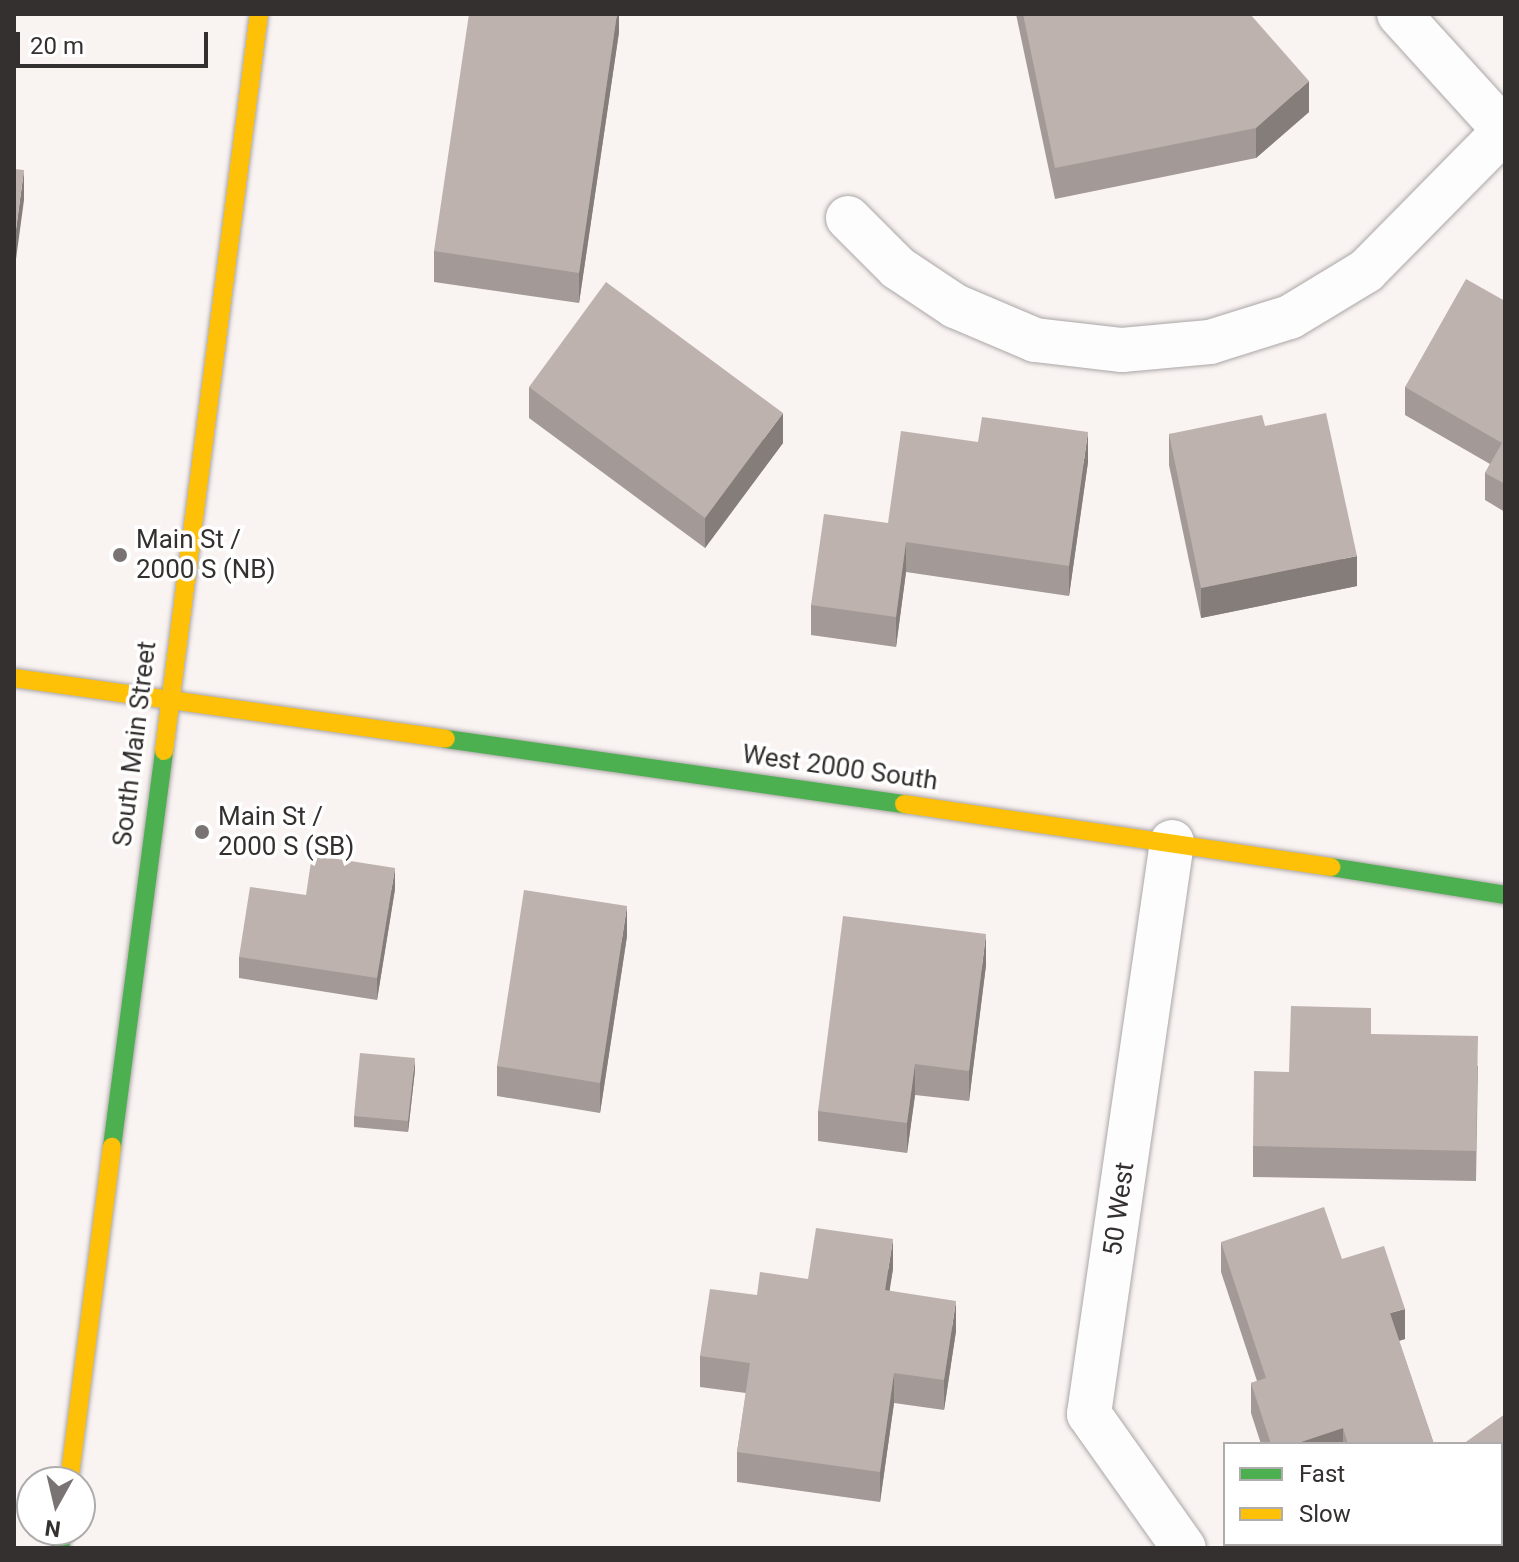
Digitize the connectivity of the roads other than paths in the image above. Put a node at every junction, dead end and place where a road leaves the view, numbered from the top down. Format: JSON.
{"nodes":[{"id":1,"x":259,"y":14,"type":"edge"},
{"id":2,"x":1399,"y":14,"type":"edge"},
{"id":3,"x":1505,"y":130,"type":"edge"},
{"id":4,"x":848,"y":218,"type":"dead end"},
{"id":5,"x":14,"y":678,"type":"edge"},
{"id":6,"x":167,"y":698,"type":"junction"},
{"id":7,"x":1172,"y":842,"type":"junction"},
{"id":8,"x":1505,"y":895,"type":"edge"},
{"id":9,"x":71,"y":1466,"type":"edge"},
{"id":10,"x":1184,"y":1548,"type":"edge"}],
"edges":[{"from":1,"to":6,"type":"street","name":"South Main Street"},
{"from":2,"to":3,"type":"street"},
{"from":3,"to":4,"type":"street"},
{"from":5,"to":6,"type":"street","name":"West 2000 South"},
{"from":6,"to":7,"type":"street","name":"West 2000 South"},
{"from":6,"to":9,"type":"street","name":"South Main Street"},
{"from":7,"to":8,"type":"street","name":"West 2000 South"},
{"from":7,"to":10,"type":"street","name":"50 West"}]}
